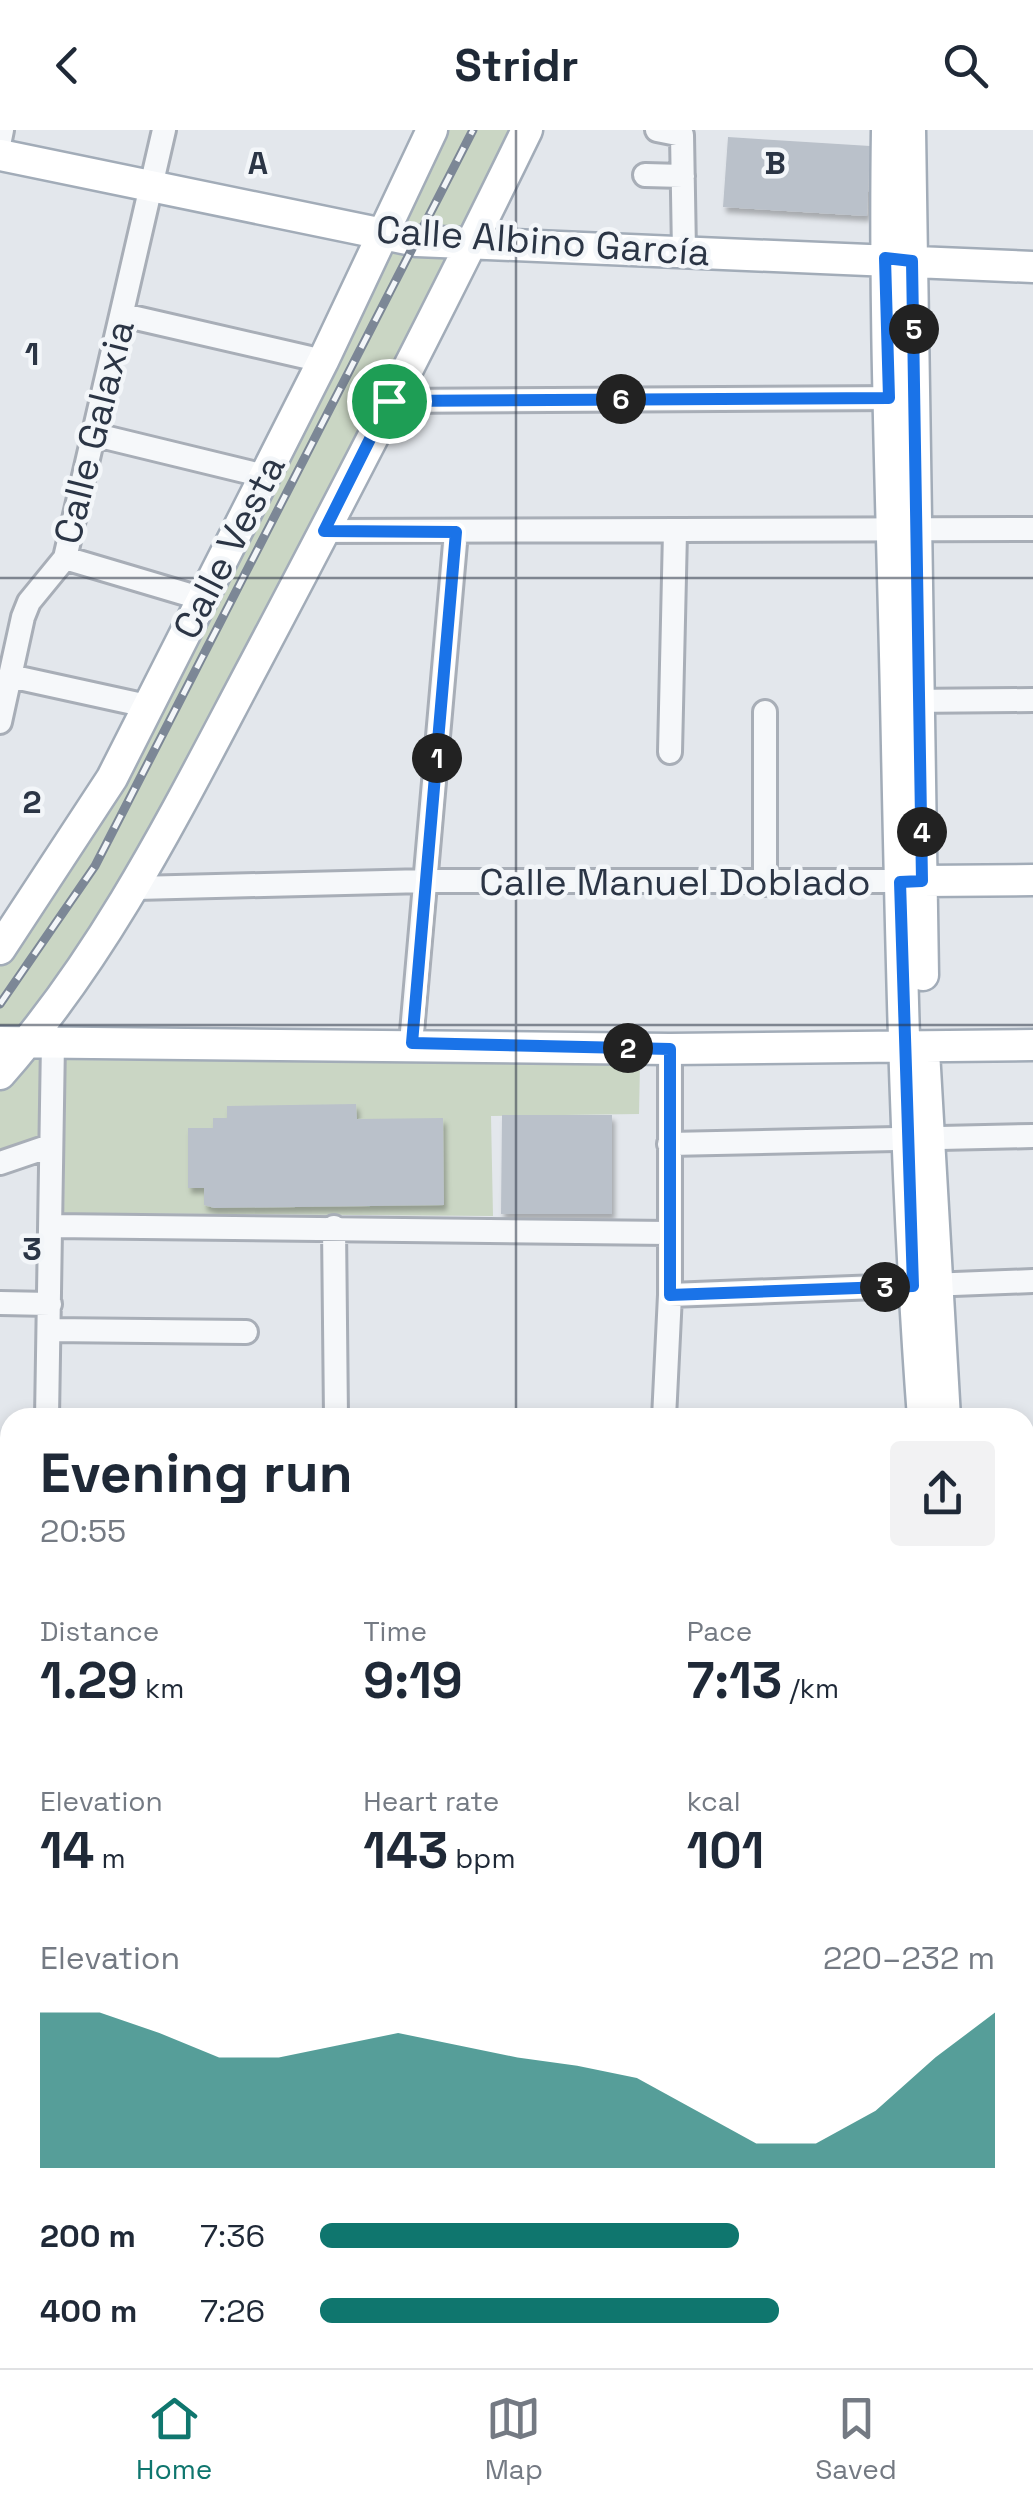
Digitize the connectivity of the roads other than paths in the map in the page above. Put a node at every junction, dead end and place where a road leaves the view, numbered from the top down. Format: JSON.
{"nodes":[{"id":1,"x":2,"y":130,"type":"edge"},
{"id":2,"x":164,"y":130,"type":"edge"},
{"id":3,"x":432,"y":130,"type":"edge"},
{"id":4,"x":527,"y":130,"type":"edge"},
{"id":5,"x":657,"y":130,"type":"edge"},
{"id":6,"x":887,"y":130,"type":"edge"},
{"id":7,"x":910,"y":130,"type":"edge"},
{"id":8,"x":0,"y":140,"type":"edge"},
{"id":9,"x":0,"y":155,"type":"edge"},
{"id":10,"x":645,"y":176,"type":"dead end"},
{"id":11,"x":684,"y":176,"type":"junction"},
{"id":12,"x":151,"y":186,"type":"junction"},
{"id":13,"x":383,"y":235,"type":"junction"},
{"id":14,"x":471,"y":245,"type":"junction"},
{"id":15,"x":684,"y":252,"type":"junction"},
{"id":16,"x":898,"y":260,"type":"junction"},
{"id":17,"x":1033,"y":267,"type":"edge"},
{"id":18,"x":123,"y":315,"type":"junction"},
{"id":19,"x":323,"y":361,"type":"junction"},
{"id":20,"x":903,"y":398,"type":"junction"},
{"id":21,"x":389,"y":401,"type":"junction"},
{"id":22,"x":96,"y":435,"type":"junction"},
{"id":23,"x":265,"y":476,"type":"junction"},
{"id":24,"x":1033,"y":529,"type":"edge"},
{"id":25,"x":906,"y":530,"type":"junction"},
{"id":26,"x":324,"y":531,"type":"junction"},
{"id":27,"x":456,"y":532,"type":"junction"},
{"id":28,"x":675,"y":532,"type":"junction"},
{"id":29,"x":65,"y":558,"type":"junction"},
{"id":30,"x":202,"y":599,"type":"junction"},
{"id":31,"x":10,"y":676,"type":"junction"},
{"id":32,"x":1033,"y":700,"type":"edge"},
{"id":33,"x":908,"y":701,"type":"junction"},
{"id":34,"x":147,"y":706,"type":"junction"},
{"id":35,"x":765,"y":712,"type":"dead end"},
{"id":36,"x":0,"y":722,"type":"edge"},
{"id":37,"x":670,"y":752,"type":"dead end"},
{"id":38,"x":1033,"y":880,"type":"edge"},
{"id":39,"x":426,"y":881,"type":"junction"},
{"id":40,"x":911,"y":881,"type":"junction"},
{"id":41,"x":765,"y":884,"type":"junction"},
{"id":42,"x":136,"y":888,"type":"junction"},
{"id":43,"x":0,"y":949,"type":"edge"},
{"id":44,"x":27,"y":1042,"type":"edge"},
{"id":45,"x":412,"y":1043,"type":"junction"},
{"id":46,"x":914,"y":1044,"type":"junction"},
{"id":47,"x":1033,"y":1045,"type":"edge"},
{"id":48,"x":670,"y":1049,"type":"junction"},
{"id":49,"x":0,"y":1074,"type":"edge"},
{"id":50,"x":1033,"y":1136,"type":"edge"},
{"id":51,"x":919,"y":1138,"type":"junction"},
{"id":52,"x":669,"y":1144,"type":"junction"},
{"id":53,"x":50,"y":1146,"type":"junction"},
{"id":54,"x":0,"y":1163,"type":"edge"},
{"id":55,"x":52,"y":1226,"type":"junction"},
{"id":56,"x":334,"y":1227,"type":"junction"},
{"id":57,"x":670,"y":1233,"type":"junction"},
{"id":58,"x":1033,"y":1281,"type":"edge"},
{"id":59,"x":924,"y":1285,"type":"junction"},
{"id":60,"x":670,"y":1295,"type":"junction"},
{"id":61,"x":0,"y":1303,"type":"edge"},
{"id":62,"x":50,"y":1304,"type":"junction"},
{"id":63,"x":49,"y":1330,"type":"junction"},
{"id":64,"x":246,"y":1332,"type":"dead end"},
{"id":65,"x":46,"y":1408,"type":"edge"},
{"id":66,"x":336,"y":1408,"type":"edge"},
{"id":67,"x":664,"y":1408,"type":"edge"},
{"id":68,"x":923,"y":1408,"type":"edge"},
{"id":69,"x":942,"y":1408,"type":"edge"}],
"edges":[{"from":1,"to":8,"type":"street"},
{"from":2,"to":12,"type":"street","name":"Calle Galaxia"},
{"from":3,"to":13,"type":"main road","name":"Calle Vesta"},
{"from":4,"to":14,"type":"main road"},
{"from":5,"to":11,"type":"street"},
{"from":6,"to":16,"type":"main road"},
{"from":7,"to":16,"type":"main road"},
{"from":9,"to":12,"type":"main road","name":"Calle Albino García"},
{"from":10,"to":11,"type":"street"},
{"from":11,"to":15,"type":"street"},
{"from":12,"to":13,"type":"main road","name":"Calle Albino García"},
{"from":12,"to":18,"type":"street","name":"Calle Galaxia"},
{"from":13,"to":14,"type":"main road","name":"Calle Albino García"},
{"from":13,"to":19,"type":"main road","name":"Calle Vesta"},
{"from":14,"to":15,"type":"main road","name":"Calle Albino García"},
{"from":14,"to":21,"type":"main road"},
{"from":15,"to":16,"type":"main road","name":"Calle Albino García"},
{"from":16,"to":17,"type":"main road","name":"Calle Albino García"},
{"from":16,"to":20,"type":"main road"},
{"from":18,"to":19,"type":"street"},
{"from":18,"to":22,"type":"street","name":"Calle Galaxia"},
{"from":19,"to":23,"type":"main road","name":"Calle Vesta"},
{"from":20,"to":21,"type":"street"},
{"from":20,"to":25,"type":"main road"},
{"from":21,"to":26,"type":"main road"},
{"from":22,"to":23,"type":"street"},
{"from":22,"to":29,"type":"street","name":"Calle Galaxia"},
{"from":23,"to":30,"type":"main road","name":"Calle Vesta"},
{"from":24,"to":25,"type":"street"},
{"from":25,"to":28,"type":"street"},
{"from":25,"to":33,"type":"main road"},
{"from":26,"to":27,"type":"street"},
{"from":26,"to":42,"type":"main road"},
{"from":27,"to":28,"type":"street"},
{"from":27,"to":39,"type":"street"},
{"from":28,"to":37,"type":"street"},
{"from":29,"to":30,"type":"street"},
{"from":29,"to":31,"type":"street","name":"Calle Galaxia"},
{"from":30,"to":34,"type":"main road","name":"Calle Vesta"},
{"from":31,"to":34,"type":"street"},
{"from":31,"to":36,"type":"street","name":"Calle Galaxia"},
{"from":32,"to":33,"type":"street"},
{"from":33,"to":40,"type":"main road"},
{"from":34,"to":43,"type":"main road","name":"Calle Vesta"},
{"from":35,"to":41,"type":"street"},
{"from":38,"to":40,"type":"main road","name":"Calle Manuel Doblado"},
{"from":39,"to":41,"type":"street","name":"Calle Manuel Doblado"},
{"from":39,"to":42,"type":"street","name":"Calle Manuel Doblado"},
{"from":39,"to":45,"type":"street"},
{"from":40,"to":41,"type":"street","name":"Calle Manuel Doblado"},
{"from":40,"to":46,"type":"main road"},
{"from":42,"to":44,"type":"main road"},
{"from":44,"to":45,"type":"main road"},
{"from":44,"to":49,"type":"main road"},
{"from":44,"to":53,"type":"street"},
{"from":45,"to":48,"type":"main road"},
{"from":46,"to":47,"type":"main road"},
{"from":46,"to":48,"type":"main road"},
{"from":46,"to":51,"type":"main road"},
{"from":48,"to":52,"type":"street"},
{"from":50,"to":51,"type":"street"},
{"from":51,"to":52,"type":"street"},
{"from":51,"to":59,"type":"main road"},
{"from":52,"to":57,"type":"street"},
{"from":53,"to":54,"type":"street"},
{"from":53,"to":55,"type":"street"},
{"from":55,"to":56,"type":"street"},
{"from":55,"to":62,"type":"street"},
{"from":56,"to":57,"type":"street"},
{"from":56,"to":66,"type":"street"},
{"from":57,"to":60,"type":"street"},
{"from":58,"to":59,"type":"street"},
{"from":59,"to":60,"type":"street"},
{"from":59,"to":68,"type":"main road"},
{"from":59,"to":69,"type":"main road"},
{"from":60,"to":67,"type":"street"},
{"from":61,"to":62,"type":"street"},
{"from":62,"to":63,"type":"street"},
{"from":63,"to":64,"type":"street"},
{"from":63,"to":65,"type":"street"}]}
